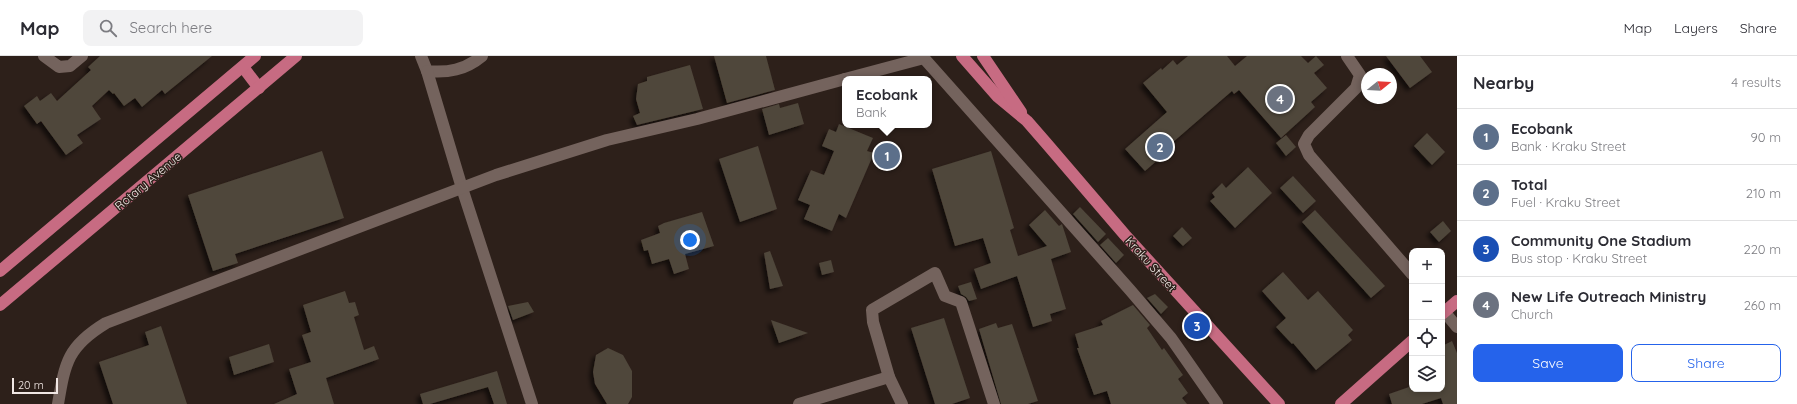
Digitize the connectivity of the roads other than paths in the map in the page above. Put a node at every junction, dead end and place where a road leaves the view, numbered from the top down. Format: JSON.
{"nodes":[{"id":1,"x":44,"y":56,"type":"edge"},
{"id":2,"x":82,"y":56,"type":"edge"},
{"id":3,"x":255,"y":56,"type":"edge"},
{"id":4,"x":296,"y":56,"type":"edge"},
{"id":5,"x":421,"y":56,"type":"edge"},
{"id":6,"x":482,"y":56,"type":"edge"},
{"id":7,"x":962,"y":56,"type":"edge"},
{"id":8,"x":983,"y":56,"type":"edge"},
{"id":9,"x":1347,"y":56,"type":"edge"},
{"id":10,"x":923,"y":57,"type":"edge"},
{"id":11,"x":243,"y":67,"type":"junction"},
{"id":12,"x":427,"y":71,"type":"junction"},
{"id":13,"x":856,"y":76,"type":"edge"},
{"id":14,"x":842,"y":80,"type":"edge"},
{"id":15,"x":259,"y":88,"type":"junction"},
{"id":16,"x":1026,"y":121,"type":"junction"},
{"id":17,"x":462,"y":188,"type":"junction"},
{"id":18,"x":0,"y":271,"type":"edge"},
{"id":19,"x":1409,"y":271,"type":"edge"},
{"id":20,"x":1457,"y":301,"type":"edge"},
{"id":21,"x":0,"y":304,"type":"edge"},
{"id":22,"x":1445,"y":310,"type":"edge"},
{"id":23,"x":1445,"y":313,"type":"edge"},
{"id":24,"x":1457,"y":327,"type":"edge"},
{"id":25,"x":1409,"y":344,"type":"edge"},
{"id":26,"x":889,"y":377,"type":"junction"},
{"id":27,"x":58,"y":404,"type":"edge"},
{"id":28,"x":532,"y":404,"type":"edge"},
{"id":29,"x":799,"y":404,"type":"edge"},
{"id":30,"x":902,"y":404,"type":"edge"},
{"id":31,"x":994,"y":404,"type":"edge"},
{"id":32,"x":1217,"y":404,"type":"edge"},
{"id":33,"x":1279,"y":404,"type":"edge"},
{"id":34,"x":1341,"y":404,"type":"edge"}],
"edges":[{"from":1,"to":2,"type":"street"},
{"from":3,"to":11,"type":"main road"},
{"from":4,"to":15,"type":"main road","name":"Rotary Avenue"},
{"from":5,"to":12,"type":"street"},
{"from":6,"to":12,"type":"street"},
{"from":7,"to":16,"type":"main road","name":"Kraku Street"},
{"from":8,"to":16,"type":"main road","name":"Kraku Street"},
{"from":9,"to":19,"type":"street"},
{"from":10,"to":13,"type":"street"},
{"from":10,"to":32,"type":"street"},
{"from":11,"to":15,"type":"main road"},
{"from":11,"to":18,"type":"main road"},
{"from":12,"to":17,"type":"street"},
{"from":14,"to":17,"type":"street"},
{"from":15,"to":21,"type":"main road","name":"Rotary Avenue"},
{"from":16,"to":33,"type":"main road","name":"Kraku Street"},
{"from":17,"to":27,"type":"street"},
{"from":17,"to":28,"type":"street"},
{"from":20,"to":22,"type":"main road"},
{"from":23,"to":24,"type":"street"},
{"from":25,"to":34,"type":"main road"},
{"from":26,"to":29,"type":"street"},
{"from":26,"to":30,"type":"street"},
{"from":26,"to":31,"type":"street"}]}
